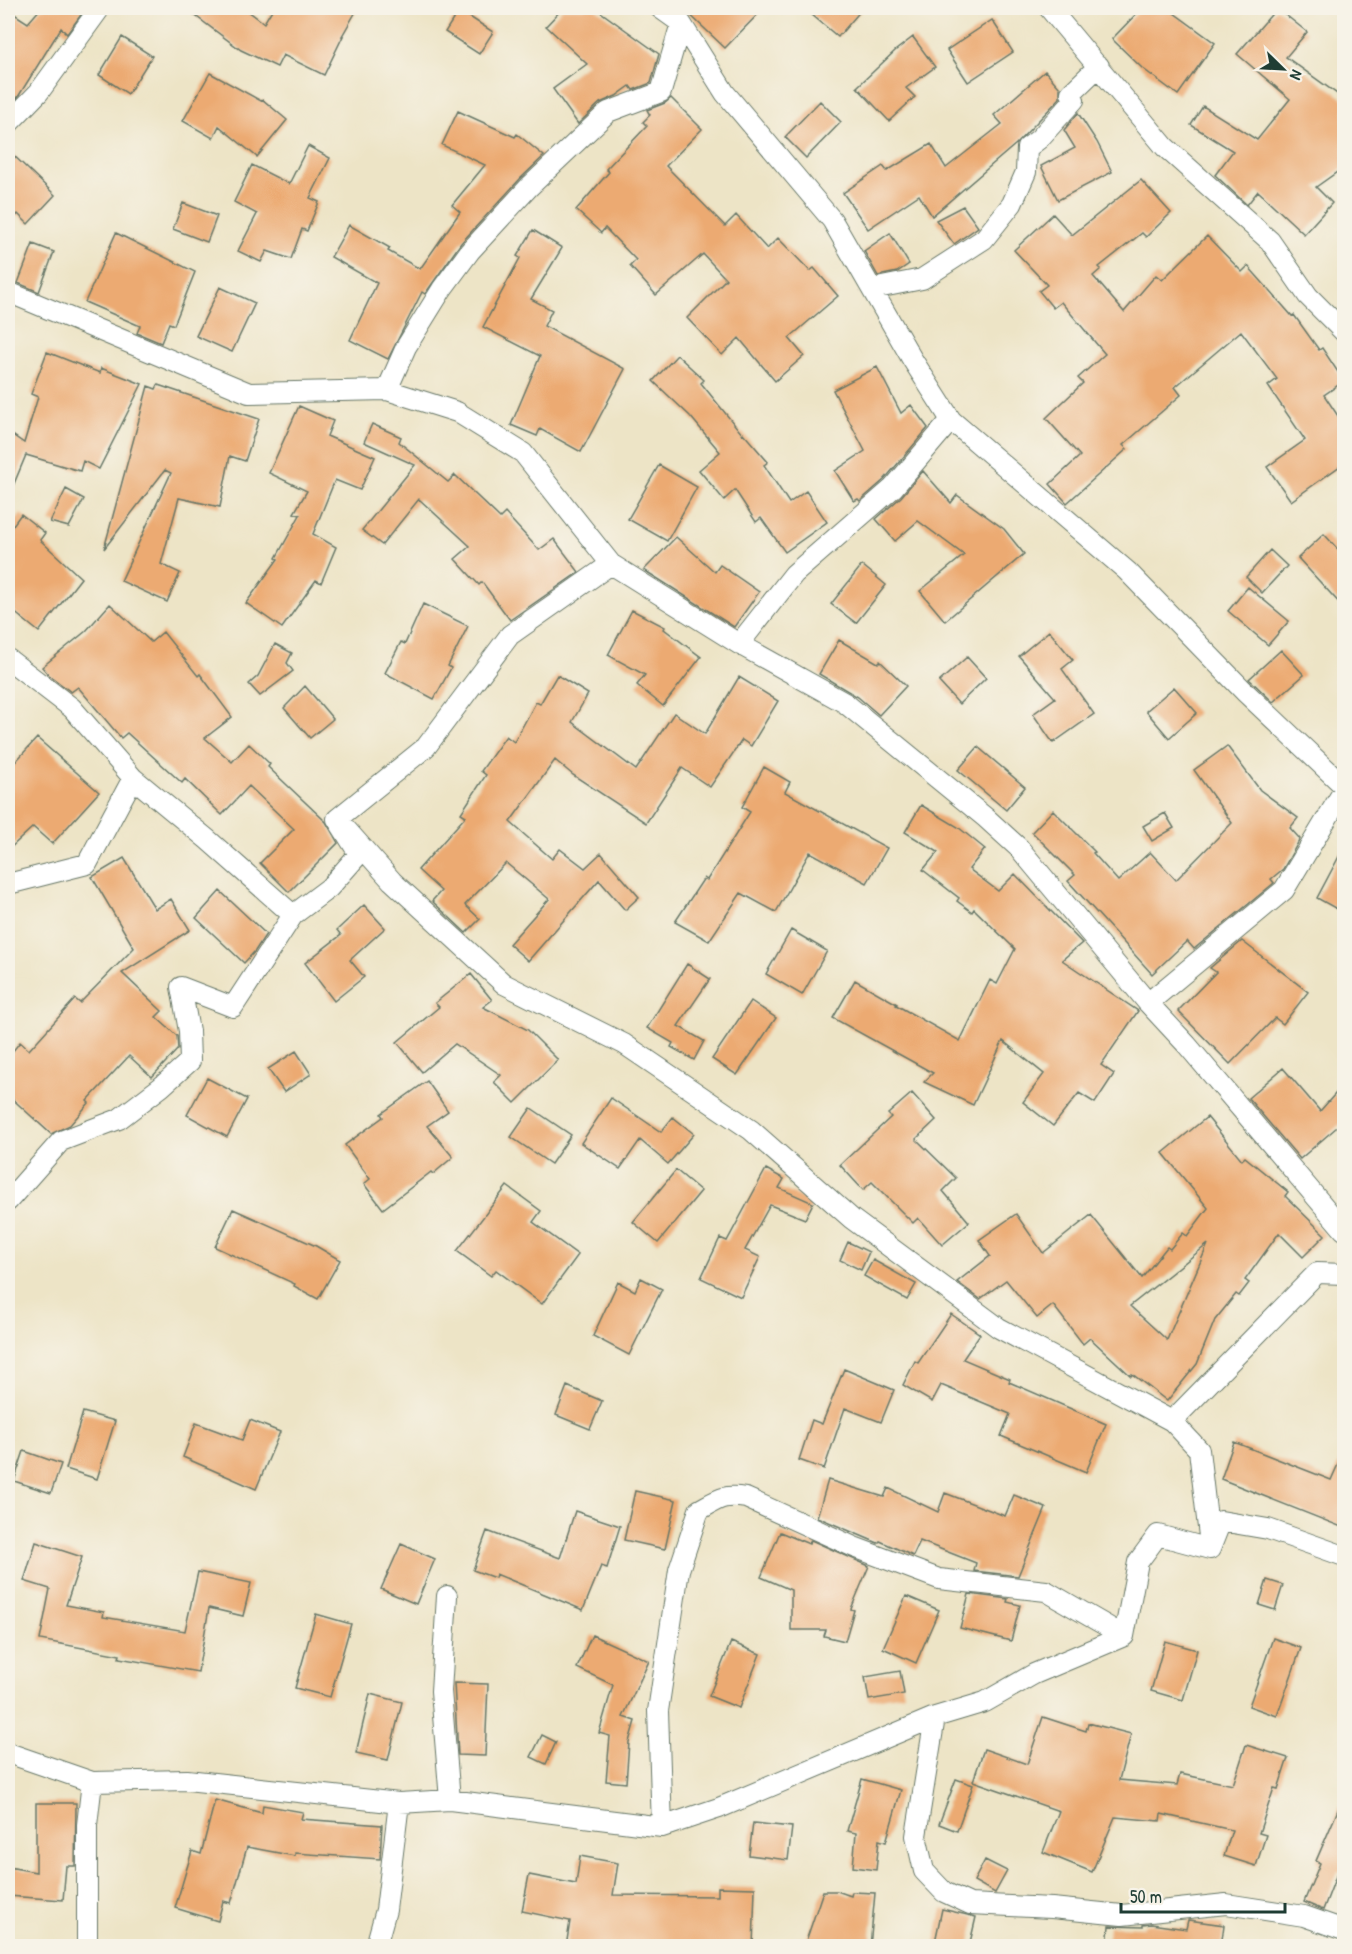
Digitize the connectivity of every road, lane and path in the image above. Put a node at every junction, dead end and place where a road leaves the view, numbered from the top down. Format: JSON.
{"nodes":[{"id":1,"x":100,"y":8,"type":"edge"},
{"id":2,"x":660,"y":8,"type":"edge"},
{"id":3,"x":1049,"y":8,"type":"edge"},
{"id":4,"x":681,"y":23,"type":"junction"},
{"id":5,"x":1099,"y":66,"type":"junction"},
{"id":6,"x":8,"y":124,"type":"edge"},
{"id":7,"x":872,"y":289,"type":"junction"},
{"id":8,"x":8,"y":292,"type":"edge"},
{"id":9,"x":1344,"y":332,"type":"edge"},
{"id":10,"x":387,"y":390,"type":"junction"},
{"id":11,"x":951,"y":420,"type":"junction"},
{"id":12,"x":611,"y":564,"type":"junction"},
{"id":13,"x":739,"y":644,"type":"junction"},
{"id":14,"x":8,"y":659,"type":"edge"},
{"id":15,"x":133,"y":778,"type":"junction"},
{"id":16,"x":1344,"y":788,"type":"edge"},
{"id":17,"x":337,"y":819,"type":"junction"},
{"id":18,"x":8,"y":884,"type":"edge"},
{"id":19,"x":293,"y":915,"type":"junction"},
{"id":20,"x":1148,"y":1003,"type":"junction"},
{"id":21,"x":8,"y":1201,"type":"edge"},
{"id":22,"x":1344,"y":1230,"type":"edge"},
{"id":23,"x":1344,"y":1275,"type":"edge"},
{"id":24,"x":1172,"y":1421,"type":"junction"},
{"id":25,"x":1210,"y":1549,"type":"junction"},
{"id":26,"x":1344,"y":1556,"type":"edge"},
{"id":27,"x":447,"y":1596,"type":"dead end"},
{"id":28,"x":1124,"y":1636,"type":"junction"},
{"id":29,"x":935,"y":1716,"type":"junction"},
{"id":30,"x":8,"y":1753,"type":"edge"},
{"id":31,"x":92,"y":1782,"type":"junction"},
{"id":32,"x":450,"y":1800,"type":"junction"},
{"id":33,"x":399,"y":1803,"type":"junction"},
{"id":34,"x":662,"y":1827,"type":"junction"},
{"id":35,"x":1344,"y":1930,"type":"edge"},
{"id":36,"x":87,"y":1947,"type":"edge"},
{"id":37,"x":376,"y":1947,"type":"edge"}],
"edges":[{"from":1,"to":6,"type":"street"},
{"from":2,"to":4,"type":"street"},
{"from":3,"to":5,"type":"street"},
{"from":4,"to":7,"type":"street"},
{"from":4,"to":10,"type":"street"},
{"from":5,"to":7,"type":"street"},
{"from":5,"to":9,"type":"street"},
{"from":7,"to":11,"type":"street"},
{"from":8,"to":10,"type":"street"},
{"from":10,"to":12,"type":"street"},
{"from":11,"to":13,"type":"street"},
{"from":11,"to":16,"type":"street"},
{"from":12,"to":13,"type":"street"},
{"from":12,"to":17,"type":"street"},
{"from":13,"to":20,"type":"street"},
{"from":14,"to":15,"type":"street"},
{"from":15,"to":18,"type":"street"},
{"from":15,"to":19,"type":"street"},
{"from":16,"to":20,"type":"street"},
{"from":17,"to":19,"type":"street"},
{"from":17,"to":24,"type":"street"},
{"from":19,"to":21,"type":"street"},
{"from":20,"to":22,"type":"street"},
{"from":23,"to":24,"type":"street"},
{"from":24,"to":25,"type":"street"},
{"from":25,"to":26,"type":"street"},
{"from":25,"to":28,"type":"street"},
{"from":27,"to":32,"type":"street"},
{"from":28,"to":29,"type":"street"},
{"from":28,"to":34,"type":"street"},
{"from":29,"to":34,"type":"street"},
{"from":29,"to":35,"type":"street"},
{"from":30,"to":31,"type":"street"},
{"from":31,"to":33,"type":"street"},
{"from":31,"to":36,"type":"street"},
{"from":32,"to":33,"type":"street"},
{"from":32,"to":34,"type":"street"},
{"from":33,"to":37,"type":"street"}]}
